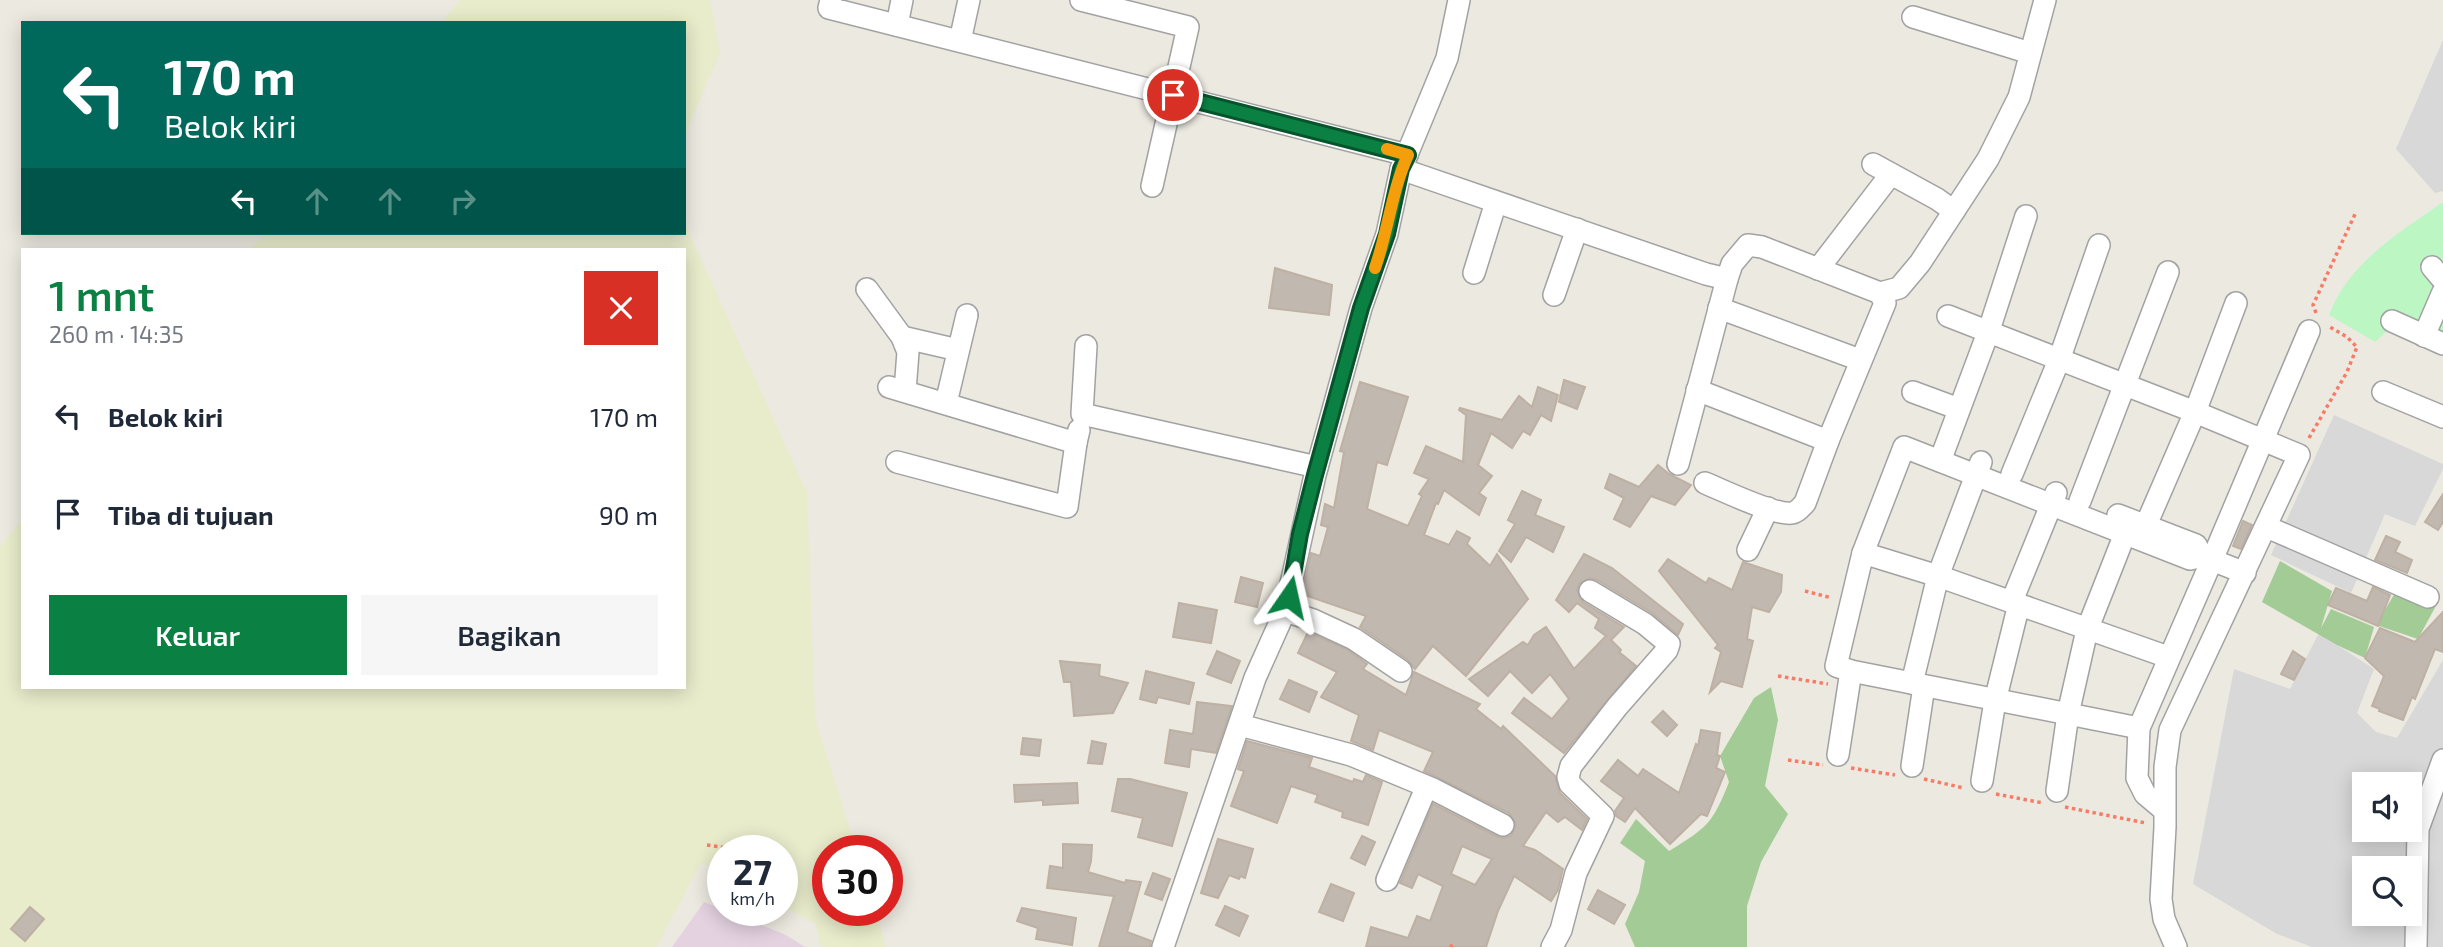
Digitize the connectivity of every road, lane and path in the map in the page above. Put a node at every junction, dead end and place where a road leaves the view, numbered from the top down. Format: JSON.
{"nodes":[{"id":1,"x":831,"y":0,"type":"edge"},
{"id":2,"x":902,"y":0,"type":"edge"},
{"id":3,"x":969,"y":0,"type":"edge"},
{"id":4,"x":1460,"y":0,"type":"edge"},
{"id":5,"x":2045,"y":0,"type":"edge"},
{"id":6,"x":1091,"y":1,"type":"edge"},
{"id":7,"x":1913,"y":16,"type":"dead end"},
{"id":8,"x":897,"y":25,"type":"junction"},
{"id":9,"x":960,"y":41,"type":"junction"},
{"id":10,"x":2030,"y":53,"type":"junction"},
{"id":11,"x":1173,"y":95,"type":"junction"},
{"id":12,"x":1404,"y":162,"type":"junction"},
{"id":13,"x":1152,"y":186,"type":"dead end"},
{"id":14,"x":1496,"y":202,"type":"junction"},
{"id":15,"x":1954,"y":211,"type":"junction"},
{"id":16,"x":2357,"y":212,"type":"dead end"},
{"id":17,"x":2026,"y":216,"type":"dead end"},
{"id":18,"x":1577,"y":229,"type":"junction"},
{"id":19,"x":2099,"y":245,"type":"dead end"},
{"id":20,"x":1818,"y":269,"type":"junction"},
{"id":21,"x":2168,"y":272,"type":"dead end"},
{"id":22,"x":1474,"y":273,"type":"dead end"},
{"id":23,"x":1727,"y":278,"type":"junction"},
{"id":24,"x":867,"y":289,"type":"dead end"},
{"id":25,"x":2443,"y":292,"type":"edge"},
{"id":26,"x":1880,"y":293,"type":"junction"},
{"id":27,"x":1554,"y":295,"type":"dead end"},
{"id":28,"x":2236,"y":303,"type":"dead end"},
{"id":29,"x":1719,"y":308,"type":"junction"},
{"id":30,"x":967,"y":315,"type":"dead end"},
{"id":31,"x":1948,"y":316,"type":"dead end"},
{"id":32,"x":2392,"y":321,"type":"dead end"},
{"id":33,"x":2316,"y":323,"type":"junction"},
{"id":34,"x":1989,"y":330,"type":"junction"},
{"id":35,"x":902,"y":337,"type":"junction"},
{"id":36,"x":2433,"y":340,"type":"edge"},
{"id":37,"x":1086,"y":346,"type":"dead end"},
{"id":38,"x":958,"y":350,"type":"junction"},
{"id":39,"x":2059,"y":359,"type":"junction"},
{"id":40,"x":1860,"y":360,"type":"junction"},
{"id":41,"x":2126,"y":384,"type":"junction"},
{"id":42,"x":1697,"y":390,"type":"junction"},
{"id":43,"x":1913,"y":392,"type":"dead end"},
{"id":44,"x":2383,"y":392,"type":"dead end"},
{"id":45,"x":946,"y":403,"type":"junction"},
{"id":46,"x":1959,"y":410,"type":"junction"},
{"id":47,"x":2195,"y":412,"type":"junction"},
{"id":48,"x":1082,"y":414,"type":"junction"},
{"id":49,"x":2443,"y":417,"type":"edge"},
{"id":50,"x":2264,"y":439,"type":"junction"},
{"id":51,"x":1828,"y":441,"type":"junction"},
{"id":52,"x":1076,"y":443,"type":"junction"},
{"id":53,"x":1942,"y":454,"type":"junction"},
{"id":54,"x":2299,"y":455,"type":"junction"},
{"id":55,"x":897,"y":462,"type":"dead end"},
{"id":56,"x":1678,"y":464,"type":"dead end"},
{"id":57,"x":1317,"y":467,"type":"junction"},
{"id":58,"x":1979,"y":468,"type":"junction"},
{"id":59,"x":2012,"y":474,"type":"junction"},
{"id":60,"x":1705,"y":483,"type":"dead end"},
{"id":61,"x":2054,"y":498,"type":"junction"},
{"id":62,"x":2080,"y":501,"type":"junction"},
{"id":63,"x":1768,"y":508,"type":"junction"},
{"id":64,"x":2134,"y":526,"type":"junction"},
{"id":65,"x":2267,"y":527,"type":"junction"},
{"id":66,"x":1748,"y":550,"type":"dead end"},
{"id":67,"x":1863,"y":553,"type":"junction"},
{"id":68,"x":2207,"y":558,"type":"junction"},
{"id":69,"x":2245,"y":573,"type":"junction"},
{"id":70,"x":1938,"y":576,"type":"junction"},
{"id":71,"x":1590,"y":591,"type":"dead end"},
{"id":72,"x":1805,"y":591,"type":"dead end"},
{"id":73,"x":2428,"y":597,"type":"dead end"},
{"id":74,"x":1852,"y":603,"type":"junction"},
{"id":75,"x":2016,"y":603,"type":"junction"},
{"id":76,"x":1280,"y":609,"type":"junction"},
{"id":77,"x":2087,"y":630,"type":"junction"},
{"id":78,"x":2168,"y":657,"type":"junction"},
{"id":79,"x":1401,"y":671,"type":"dead end"},
{"id":80,"x":1779,"y":676,"type":"dead end"},
{"id":81,"x":1850,"y":680,"type":"junction"},
{"id":82,"x":1918,"y":685,"type":"junction"},
{"id":83,"x":1995,"y":701,"type":"junction"},
{"id":84,"x":2068,"y":714,"type":"junction"},
{"id":85,"x":1240,"y":725,"type":"junction"},
{"id":86,"x":2139,"y":728,"type":"junction"},
{"id":87,"x":1838,"y":755,"type":"dead end"},
{"id":88,"x":2443,"y":760,"type":"edge"},
{"id":89,"x":1913,"y":766,"type":"dead end"},
{"id":90,"x":1982,"y":781,"type":"dead end"},
{"id":91,"x":1426,"y":788,"type":"junction"},
{"id":92,"x":2057,"y":791,"type":"dead end"},
{"id":93,"x":2165,"y":810,"type":"junction"},
{"id":94,"x":1503,"y":825,"type":"dead end"},
{"id":95,"x":1387,"y":880,"type":"dead end"},
{"id":96,"x":1455,"y":943,"type":"dead end"},
{"id":97,"x":1163,"y":947,"type":"edge"},
{"id":98,"x":1450,"y":947,"type":"edge"},
{"id":99,"x":1552,"y":947,"type":"edge"},
{"id":100,"x":2176,"y":947,"type":"edge"},
{"id":101,"x":2416,"y":947,"type":"edge"}],
"edges":[{"from":1,"to":8,"type":"street"},
{"from":2,"to":8,"type":"street"},
{"from":3,"to":9,"type":"street"},
{"from":4,"to":12,"type":"street"},
{"from":5,"to":10,"type":"street"},
{"from":6,"to":11,"type":"street"},
{"from":7,"to":10,"type":"street"},
{"from":8,"to":9,"type":"street"},
{"from":9,"to":11,"type":"street"},
{"from":10,"to":15,"type":"street"},
{"from":11,"to":12,"type":"street"},
{"from":11,"to":13,"type":"street"},
{"from":12,"to":14,"type":"street"},
{"from":12,"to":57,"type":"street"},
{"from":14,"to":18,"type":"street"},
{"from":14,"to":22,"type":"street"},
{"from":15,"to":20,"type":"street"},
{"from":15,"to":26,"type":"street"},
{"from":16,"to":33,"type":"path"},
{"from":17,"to":34,"type":"street"},
{"from":18,"to":23,"type":"street"},
{"from":18,"to":27,"type":"street"},
{"from":19,"to":39,"type":"street"},
{"from":20,"to":23,"type":"street"},
{"from":20,"to":26,"type":"street"},
{"from":21,"to":41,"type":"street"},
{"from":23,"to":29,"type":"street"},
{"from":24,"to":35,"type":"street"},
{"from":25,"to":36,"type":"street"},
{"from":26,"to":40,"type":"street"},
{"from":28,"to":47,"type":"street"},
{"from":29,"to":40,"type":"street"},
{"from":29,"to":42,"type":"street"},
{"from":30,"to":38,"type":"street"},
{"from":31,"to":34,"type":"street"},
{"from":32,"to":36,"type":"street"},
{"from":33,"to":50,"type":"street"},
{"from":33,"to":54,"type":"path"},
{"from":34,"to":39,"type":"street"},
{"from":34,"to":46,"type":"street"},
{"from":35,"to":38,"type":"street"},
{"from":35,"to":45,"type":"street"},
{"from":37,"to":48,"type":"street"},
{"from":38,"to":45,"type":"street"},
{"from":39,"to":41,"type":"street"},
{"from":39,"to":59,"type":"street"},
{"from":40,"to":51,"type":"street"},
{"from":41,"to":47,"type":"street"},
{"from":41,"to":62,"type":"street"},
{"from":42,"to":51,"type":"street"},
{"from":42,"to":56,"type":"street"},
{"from":43,"to":46,"type":"street"},
{"from":44,"to":49,"type":"street"},
{"from":45,"to":52,"type":"street"},
{"from":46,"to":53,"type":"street"},
{"from":47,"to":50,"type":"street"},
{"from":47,"to":64,"type":"street"},
{"from":48,"to":52,"type":"street"},
{"from":48,"to":57,"type":"street"},
{"from":50,"to":54,"type":"street"},
{"from":50,"to":68,"type":"street"},
{"from":51,"to":63,"type":"street"},
{"from":52,"to":55,"type":"street"},
{"from":53,"to":58,"type":"street"},
{"from":53,"to":67,"type":"street"},
{"from":54,"to":65,"type":"street"},
{"from":57,"to":76,"type":"street"},
{"from":58,"to":59,"type":"street"},
{"from":58,"to":61,"type":"street"},
{"from":58,"to":70,"type":"street"},
{"from":59,"to":61,"type":"street"},
{"from":60,"to":63,"type":"street"},
{"from":61,"to":62,"type":"street"},
{"from":61,"to":64,"type":"street"},
{"from":61,"to":75,"type":"street"},
{"from":62,"to":64,"type":"street"},
{"from":63,"to":66,"type":"street"},
{"from":64,"to":68,"type":"street"},
{"from":64,"to":77,"type":"street"},
{"from":65,"to":69,"type":"street"},
{"from":65,"to":73,"type":"street"},
{"from":67,"to":70,"type":"street"},
{"from":67,"to":74,"type":"street"},
{"from":68,"to":69,"type":"street"},
{"from":68,"to":78,"type":"street"},
{"from":69,"to":93,"type":"street"},
{"from":70,"to":75,"type":"street"},
{"from":70,"to":82,"type":"street"},
{"from":71,"to":99,"type":"street"},
{"from":72,"to":74,"type":"path"},
{"from":74,"to":81,"type":"street"},
{"from":75,"to":77,"type":"street"},
{"from":75,"to":83,"type":"street"},
{"from":76,"to":79,"type":"street"},
{"from":76,"to":85,"type":"street"},
{"from":77,"to":78,"type":"street"},
{"from":77,"to":84,"type":"street"},
{"from":78,"to":86,"type":"street"},
{"from":80,"to":81,"type":"path"},
{"from":81,"to":82,"type":"street"},
{"from":81,"to":87,"type":"street"},
{"from":82,"to":83,"type":"street"},
{"from":82,"to":89,"type":"street"},
{"from":83,"to":84,"type":"street"},
{"from":83,"to":90,"type":"street"},
{"from":84,"to":86,"type":"street"},
{"from":84,"to":92,"type":"street"},
{"from":85,"to":91,"type":"street"},
{"from":85,"to":97,"type":"street"},
{"from":86,"to":93,"type":"street"},
{"from":88,"to":101,"type":"street"},
{"from":91,"to":94,"type":"street"},
{"from":91,"to":95,"type":"street"},
{"from":93,"to":100,"type":"street"},
{"from":96,"to":98,"type":"path"}]}
